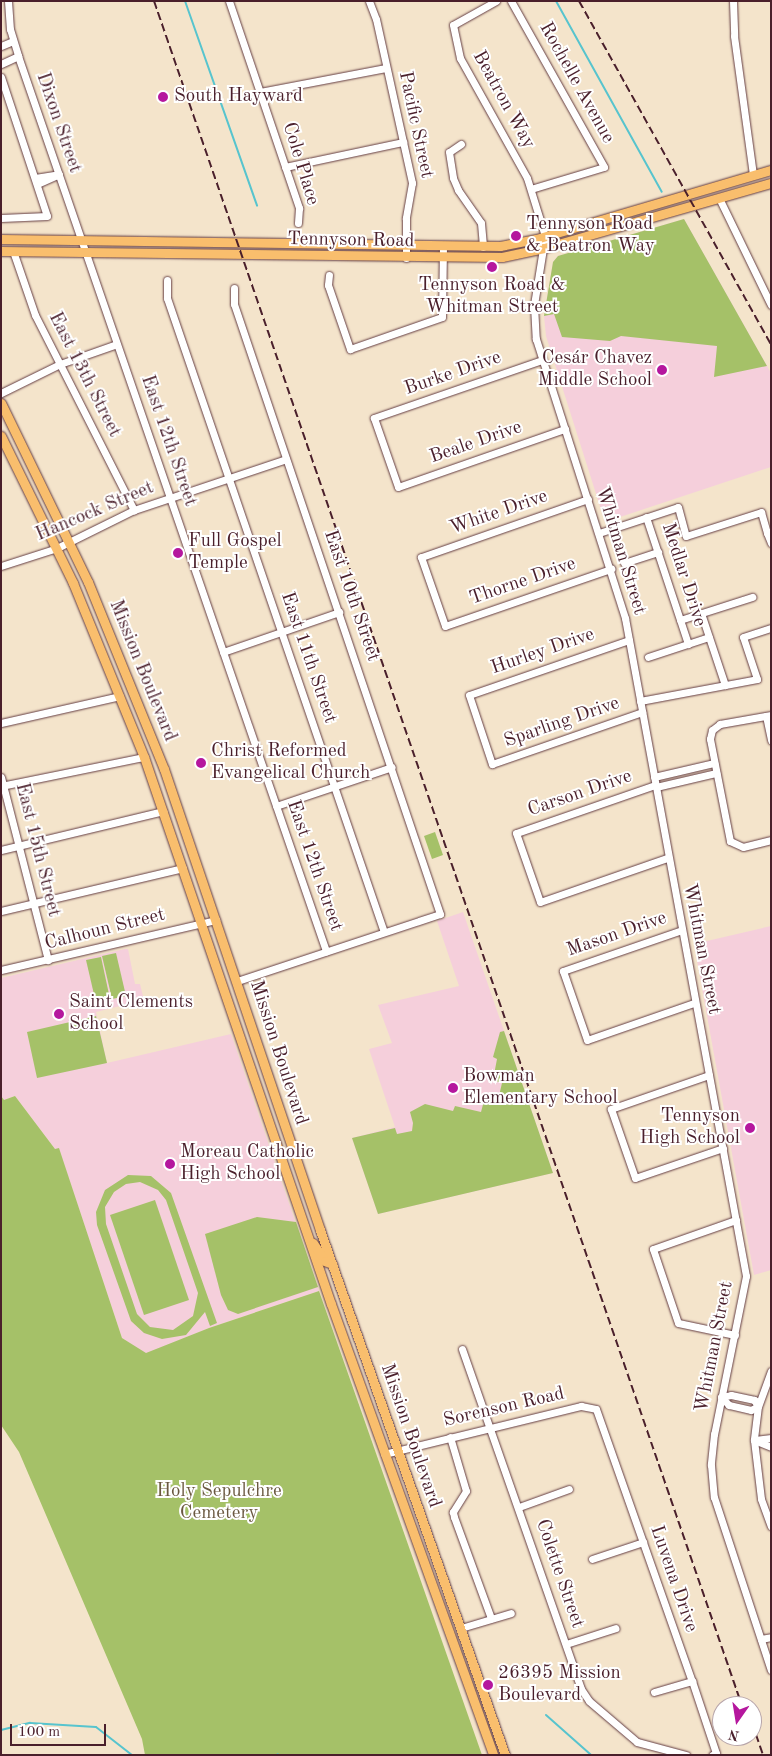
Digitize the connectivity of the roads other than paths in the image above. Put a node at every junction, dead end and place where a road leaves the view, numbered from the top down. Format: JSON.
{"nodes":[{"id":1,"x":8,"y":1,"type":"edge"},
{"id":2,"x":229,"y":1,"type":"edge"},
{"id":3,"x":369,"y":1,"type":"edge"},
{"id":4,"x":496,"y":1,"type":"edge"},
{"id":5,"x":511,"y":1,"type":"edge"},
{"id":6,"x":733,"y":1,"type":"edge"},
{"id":7,"x":13,"y":41,"type":"junction"},
{"id":8,"x":1,"y":46,"type":"edge"},
{"id":9,"x":18,"y":56,"type":"junction"},
{"id":10,"x":1,"y":64,"type":"edge"},
{"id":11,"x":386,"y":68,"type":"junction"},
{"id":12,"x":1,"y":77,"type":"edge"},
{"id":13,"x":260,"y":92,"type":"junction"},
{"id":14,"x":403,"y":142,"type":"junction"},
{"id":15,"x":461,"y":144,"type":"dead end"},
{"id":16,"x":286,"y":167,"type":"junction"},
{"id":17,"x":771,"y":170,"type":"edge"},
{"id":18,"x":59,"y":174,"type":"junction"},
{"id":19,"x":753,"y":175,"type":"junction"},
{"id":20,"x":36,"y":181,"type":"junction"},
{"id":21,"x":771,"y":182,"type":"edge"},
{"id":22,"x":531,"y":189,"type":"junction"},
{"id":23,"x":719,"y":198,"type":"junction"},
{"id":24,"x":1,"y":218,"type":"edge"},
{"id":25,"x":298,"y":223,"type":"dead end"},
{"id":26,"x":545,"y":236,"type":"junction"},
{"id":27,"x":1,"y":239,"type":"edge"},
{"id":28,"x":83,"y":240,"type":"junction"},
{"id":29,"x":406,"y":247,"type":"junction"},
{"id":30,"x":443,"y":247,"type":"junction"},
{"id":31,"x":483,"y":247,"type":"junction"},
{"id":32,"x":544,"y":248,"type":"junction"},
{"id":33,"x":1,"y":251,"type":"edge"},
{"id":34,"x":13,"y":251,"type":"junction"},
{"id":35,"x":87,"y":252,"type":"junction"},
{"id":36,"x":406,"y":258,"type":"junction"},
{"id":37,"x":443,"y":258,"type":"junction"},
{"id":38,"x":329,"y":274,"type":"dead end"},
{"id":39,"x":168,"y":280,"type":"dead end"},
{"id":40,"x":234,"y":288,"type":"dead end"},
{"id":41,"x":771,"y":305,"type":"edge"},
{"id":42,"x":117,"y":344,"type":"junction"},
{"id":43,"x":542,"y":360,"type":"junction"},
{"id":44,"x":60,"y":364,"type":"junction"},
{"id":45,"x":1,"y":393,"type":"edge"},
{"id":46,"x":1,"y":403,"type":"edge"},
{"id":47,"x":565,"y":429,"type":"junction"},
{"id":48,"x":1,"y":436,"type":"edge"},
{"id":49,"x":286,"y":458,"type":"junction"},
{"id":50,"x":229,"y":478,"type":"junction"},
{"id":51,"x":398,"y":488,"type":"joint"},
{"id":52,"x":170,"y":498,"type":"junction"},
{"id":53,"x":588,"y":499,"type":"junction"},
{"id":54,"x":134,"y":510,"type":"junction"},
{"id":55,"x":646,"y":517,"type":"junction"},
{"id":56,"x":769,"y":532,"type":"edge"},
{"id":57,"x":599,"y":533,"type":"junction"},
{"id":58,"x":70,"y":542,"type":"junction"},
{"id":59,"x":771,"y":543,"type":"edge"},
{"id":60,"x":57,"y":548,"type":"junction"},
{"id":61,"x":658,"y":552,"type":"junction"},
{"id":62,"x":624,"y":563,"type":"dead end"},
{"id":63,"x":1,"y":566,"type":"edge"},
{"id":64,"x":611,"y":568,"type":"junction"},
{"id":65,"x":752,"y":597,"type":"dead end"},
{"id":66,"x":339,"y":612,"type":"junction"},
{"id":67,"x":701,"y":613,"type":"junction"},
{"id":68,"x":680,"y":620,"type":"junction"},
{"id":69,"x":445,"y":626,"type":"joint"},
{"id":70,"x":771,"y":628,"type":"edge"},
{"id":71,"x":282,"y":632,"type":"junction"},
{"id":72,"x":709,"y":637,"type":"junction"},
{"id":73,"x":629,"y":640,"type":"junction"},
{"id":74,"x":688,"y":644,"type":"junction"},
{"id":75,"x":223,"y":652,"type":"junction"},
{"id":76,"x":648,"y":657,"type":"dead end"},
{"id":77,"x":725,"y":685,"type":"junction"},
{"id":78,"x":120,"y":696,"type":"junction"},
{"id":79,"x":640,"y":701,"type":"junction"},
{"id":80,"x":642,"y":712,"type":"junction"},
{"id":81,"x":768,"y":716,"type":"edge"},
{"id":82,"x":1,"y":723,"type":"edge"},
{"id":83,"x":771,"y":740,"type":"edge"},
{"id":84,"x":144,"y":757,"type":"junction"},
{"id":85,"x":714,"y":763,"type":"junction"},
{"id":86,"x":492,"y":764,"type":"joint"},
{"id":87,"x":392,"y":767,"type":"junction"},
{"id":88,"x":716,"y":773,"type":"junction"},
{"id":89,"x":1,"y":777,"type":"edge"},
{"id":90,"x":655,"y":783,"type":"junction"},
{"id":91,"x":2,"y":786,"type":"edge"},
{"id":92,"x":335,"y":787,"type":"junction"},
{"id":93,"x":276,"y":806,"type":"junction"},
{"id":94,"x":163,"y":811,"type":"junction"},
{"id":95,"x":771,"y":840,"type":"edge"},
{"id":96,"x":19,"y":846,"type":"junction"},
{"id":97,"x":1,"y":850,"type":"edge"},
{"id":98,"x":668,"y":858,"type":"junction"},
{"id":99,"x":183,"y":868,"type":"junction"},
{"id":100,"x":33,"y":903,"type":"junction"},
{"id":101,"x":1,"y":911,"type":"edge"},
{"id":102,"x":216,"y":920,"type":"junction"},
{"id":103,"x":202,"y":923,"type":"junction"},
{"id":104,"x":682,"y":930,"type":"junction"},
{"id":105,"x":384,"y":932,"type":"junction"},
{"id":106,"x":326,"y":951,"type":"junction"},
{"id":107,"x":48,"y":960,"type":"junction"},
{"id":108,"x":1,"y":970,"type":"edge"},
{"id":109,"x":237,"y":981,"type":"junction"},
{"id":110,"x":694,"y":1003,"type":"junction"},
{"id":111,"x":255,"y":1033,"type":"junction"},
{"id":112,"x":240,"y":1038,"type":"junction"},
{"id":113,"x":709,"y":1075,"type":"junction"},
{"id":114,"x":723,"y":1148,"type":"junction"},
{"id":115,"x":736,"y":1220,"type":"junction"},
{"id":116,"x":307,"y":1234,"type":"junction"},
{"id":117,"x":332,"y":1264,"type":"junction"},
{"id":118,"x":735,"y":1335,"type":"junction"},
{"id":119,"x":462,"y":1349,"type":"dead end"},
{"id":120,"x":771,"y":1371,"type":"edge"},
{"id":121,"x":721,"y":1397,"type":"junction"},
{"id":122,"x":758,"y":1406,"type":"junction"},
{"id":123,"x":600,"y":1414,"type":"joint"},
{"id":124,"x":490,"y":1427,"type":"junction"},
{"id":125,"x":450,"y":1437,"type":"junction"},
{"id":126,"x":771,"y":1438,"type":"edge"},
{"id":127,"x":754,"y":1440,"type":"junction"},
{"id":128,"x":771,"y":1447,"type":"edge"},
{"id":129,"x":398,"y":1450,"type":"junction"},
{"id":130,"x":384,"y":1454,"type":"junction"},
{"id":131,"x":569,"y":1489,"type":"dead end"},
{"id":132,"x":519,"y":1507,"type":"junction"},
{"id":133,"x":771,"y":1526,"type":"edge"},
{"id":134,"x":643,"y":1542,"type":"junction"},
{"id":135,"x":592,"y":1559,"type":"dead end"},
{"id":136,"x":511,"y":1614,"type":"dead end"},
{"id":137,"x":491,"y":1618,"type":"junction"},
{"id":138,"x":461,"y":1628,"type":"junction"},
{"id":139,"x":616,"y":1628,"type":"dead end"},
{"id":140,"x":771,"y":1637,"type":"edge"},
{"id":141,"x":761,"y":1640,"type":"junction"},
{"id":142,"x":566,"y":1644,"type":"junction"},
{"id":143,"x":771,"y":1670,"type":"edge"},
{"id":144,"x":692,"y":1680,"type":"junction"},
{"id":145,"x":654,"y":1692,"type":"dead end"},
{"id":146,"x":714,"y":1754,"type":"edge"},
{"id":147,"x":493,"y":1755,"type":"edge"},
{"id":148,"x":505,"y":1755,"type":"edge"},
{"id":149,"x":686,"y":1755,"type":"edge"}],
"edges":[{"from":1,"to":7,"type":"street","name":"Dixon Street"},
{"from":2,"to":13,"type":"street","name":"Cole Place"},
{"from":3,"to":11,"type":"street","name":"Pacific Street"},
{"from":4,"to":22,"type":"street","name":"Beatron Way"},
{"from":5,"to":22,"type":"street","name":"Rochelle Avenue"},
{"from":6,"to":19,"type":"street"},
{"from":7,"to":8,"type":"street"},
{"from":7,"to":9,"type":"street","name":"Dixon Street"},
{"from":9,"to":10,"type":"street"},
{"from":9,"to":18,"type":"street","name":"Dixon Street"},
{"from":11,"to":13,"type":"street"},
{"from":11,"to":14,"type":"street","name":"Pacific Street"},
{"from":12,"to":20,"type":"street"},
{"from":13,"to":16,"type":"street","name":"Cole Place"},
{"from":14,"to":16,"type":"street"},
{"from":14,"to":29,"type":"street","name":"Pacific Street"},
{"from":15,"to":31,"type":"street"},
{"from":16,"to":25,"type":"street","name":"Cole Place"},
{"from":17,"to":19,"type":"main road","name":"Tennyson Road"},
{"from":18,"to":20,"type":"street"},
{"from":18,"to":28,"type":"street","name":"Dixon Street"},
{"from":19,"to":26,"type":"main road","name":"Tennyson Road"},
{"from":20,"to":24,"type":"street"},
{"from":21,"to":23,"type":"main road","name":"Tennyson Road"},
{"from":22,"to":26,"type":"street","name":"Beatron Way"},
{"from":23,"to":32,"type":"main road","name":"Tennyson Road"},
{"from":23,"to":41,"type":"street"},
{"from":26,"to":31,"type":"main road","name":"Tennyson Road"},
{"from":26,"to":32,"type":"street","name":"Whitman Street"},
{"from":27,"to":28,"type":"main road","name":"Tennyson Road"},
{"from":28,"to":29,"type":"main road","name":"Tennyson Road"},
{"from":28,"to":35,"type":"street","name":"Dixon Street"},
{"from":29,"to":30,"type":"main road","name":"Tennyson Road"},
{"from":29,"to":36,"type":"street","name":"Pacific Street"},
{"from":30,"to":31,"type":"main road","name":"Tennyson Road"},
{"from":30,"to":37,"type":"street"},
{"from":32,"to":37,"type":"main road","name":"Tennyson Road"},
{"from":32,"to":43,"type":"street","name":"Whitman Street"},
{"from":33,"to":34,"type":"main road","name":"Tennyson Road"},
{"from":34,"to":35,"type":"main road","name":"Tennyson Road"},
{"from":34,"to":44,"type":"street","name":"East 13th Street"},
{"from":35,"to":36,"type":"main road","name":"Tennyson Road"},
{"from":35,"to":42,"type":"street","name":"East 12th Street"},
{"from":36,"to":37,"type":"main road","name":"Tennyson Road"},
{"from":37,"to":38,"type":"street"},
{"from":39,"to":50,"type":"street","name":"East 11th Street"},
{"from":40,"to":49,"type":"street","name":"East 10th Street"},
{"from":42,"to":44,"type":"street"},
{"from":42,"to":52,"type":"street","name":"East 12th Street"},
{"from":43,"to":47,"type":"street","name":"Whitman Street"},
{"from":43,"to":51,"type":"street","name":"Burke Drive"},
{"from":44,"to":45,"type":"street"},
{"from":44,"to":54,"type":"street","name":"East 13th Street"},
{"from":46,"to":58,"type":"main road","name":"Mission Boulevard"},
{"from":47,"to":51,"type":"street","name":"Beale Drive"},
{"from":47,"to":53,"type":"street","name":"Whitman Street"},
{"from":48,"to":60,"type":"main road","name":"Mission Boulevard"},
{"from":49,"to":50,"type":"street","name":"Hancock Street"},
{"from":49,"to":66,"type":"street","name":"East 10th Street"},
{"from":50,"to":52,"type":"street","name":"Hancock Street"},
{"from":50,"to":71,"type":"street","name":"East 11th Street"},
{"from":52,"to":54,"type":"street","name":"Hancock Street"},
{"from":52,"to":75,"type":"street","name":"East 12th Street"},
{"from":53,"to":57,"type":"street","name":"Whitman Street"},
{"from":53,"to":69,"type":"street","name":"White Drive"},
{"from":54,"to":58,"type":"street","name":"Hancock Street"},
{"from":55,"to":56,"type":"street"},
{"from":55,"to":57,"type":"street"},
{"from":55,"to":61,"type":"street","name":"Medlar Drive"},
{"from":56,"to":59,"type":"street"},
{"from":57,"to":64,"type":"street","name":"Whitman Street"},
{"from":58,"to":60,"type":"street","name":"Hancock Street"},
{"from":58,"to":102,"type":"main road","name":"Mission Boulevard"},
{"from":60,"to":63,"type":"street","name":"Hancock Street"},
{"from":60,"to":78,"type":"main road","name":"Mission Boulevard"},
{"from":61,"to":62,"type":"street"},
{"from":61,"to":68,"type":"street","name":"Medlar Drive"},
{"from":64,"to":69,"type":"street","name":"Thorne Drive"},
{"from":64,"to":73,"type":"street","name":"Whitman Street"},
{"from":65,"to":67,"type":"street"},
{"from":66,"to":71,"type":"street"},
{"from":66,"to":87,"type":"street","name":"East 10th Street"},
{"from":67,"to":68,"type":"street"},
{"from":67,"to":72,"type":"street","name":"Medlar Drive"},
{"from":68,"to":74,"type":"street","name":"Medlar Drive"},
{"from":70,"to":77,"type":"street"},
{"from":71,"to":75,"type":"street"},
{"from":71,"to":92,"type":"street","name":"East 11th Street"},
{"from":72,"to":74,"type":"street"},
{"from":72,"to":77,"type":"street","name":"Medlar Drive"},
{"from":73,"to":79,"type":"street","name":"Whitman Street"},
{"from":73,"to":86,"type":"street","name":"Hurley Drive"},
{"from":74,"to":76,"type":"street"},
{"from":75,"to":93,"type":"street","name":"East 12th Street"},
{"from":77,"to":79,"type":"street"},
{"from":78,"to":82,"type":"street"},
{"from":78,"to":84,"type":"main road","name":"Mission Boulevard"},
{"from":79,"to":80,"type":"street","name":"Whitman Street"},
{"from":80,"to":86,"type":"street","name":"Sparling Drive"},
{"from":80,"to":90,"type":"street","name":"Whitman Street"},
{"from":81,"to":83,"type":"street"},
{"from":81,"to":85,"type":"street"},
{"from":84,"to":91,"type":"street"},
{"from":84,"to":94,"type":"main road","name":"Mission Boulevard"},
{"from":85,"to":88,"type":"street"},
{"from":85,"to":90,"type":"street","name":"Carson Drive"},
{"from":87,"to":92,"type":"street"},
{"from":87,"to":105,"type":"street","name":"East 10th Street"},
{"from":88,"to":90,"type":"street","name":"Carson Drive"},
{"from":88,"to":95,"type":"street"},
{"from":89,"to":91,"type":"street","name":"East 15th Street"},
{"from":90,"to":98,"type":"street","name":"Whitman Street"},
{"from":90,"to":98,"type":"street","name":"Carson Drive"},
{"from":91,"to":96,"type":"street","name":"East 15th Street"},
{"from":92,"to":93,"type":"street"},
{"from":92,"to":105,"type":"street","name":"East 11th Street"},
{"from":93,"to":106,"type":"street","name":"East 12th Street"},
{"from":94,"to":96,"type":"street"},
{"from":94,"to":99,"type":"main road","name":"Mission Boulevard"},
{"from":96,"to":97,"type":"street"},
{"from":96,"to":100,"type":"street","name":"East 15th Street"},
{"from":98,"to":104,"type":"street","name":"Whitman Street"},
{"from":99,"to":100,"type":"street"},
{"from":99,"to":103,"type":"main road","name":"Mission Boulevard"},
{"from":100,"to":101,"type":"street"},
{"from":100,"to":107,"type":"street","name":"East 15th Street"},
{"from":102,"to":103,"type":"street","name":"Calhoun Street"},
{"from":102,"to":109,"type":"main road","name":"Mission Boulevard"},
{"from":103,"to":107,"type":"street","name":"Calhoun Street"},
{"from":103,"to":112,"type":"main road","name":"Mission Boulevard"},
{"from":104,"to":110,"type":"street","name":"Whitman Street"},
{"from":104,"to":110,"type":"street","name":"Mason Drive"},
{"from":105,"to":106,"type":"street"},
{"from":106,"to":109,"type":"street"},
{"from":107,"to":108,"type":"street","name":"Calhoun Street"},
{"from":109,"to":111,"type":"main road","name":"Mission Boulevard"},
{"from":110,"to":113,"type":"street","name":"Whitman Street"},
{"from":111,"to":112,"type":"main road"},
{"from":111,"to":117,"type":"main road","name":"Mission Boulevard"},
{"from":112,"to":116,"type":"main road","name":"Mission Boulevard"},
{"from":113,"to":114,"type":"street","name":"Whitman Street"},
{"from":113,"to":114,"type":"street"},
{"from":114,"to":115,"type":"street","name":"Whitman Street"},
{"from":115,"to":118,"type":"street","name":"Whitman Street"},
{"from":115,"to":118,"type":"street"},
{"from":116,"to":117,"type":"main road"},
{"from":116,"to":130,"type":"main road","name":"Mission Boulevard"},
{"from":117,"to":129,"type":"main road","name":"Mission Boulevard"},
{"from":118,"to":121,"type":"street","name":"Whitman Street"},
{"from":119,"to":124,"type":"street","name":"Colette Street"},
{"from":120,"to":122,"type":"street"},
{"from":121,"to":122,"type":"street"},
{"from":121,"to":141,"type":"street","name":"Whitman Street"},
{"from":122,"to":127,"type":"street"},
{"from":123,"to":124,"type":"street","name":"Sorenson Road"},
{"from":123,"to":134,"type":"street","name":"Luvena Drive"},
{"from":124,"to":125,"type":"street","name":"Sorenson Road"},
{"from":124,"to":132,"type":"street","name":"Colette Street"},
{"from":125,"to":129,"type":"street","name":"Sorenson Road"},
{"from":125,"to":137,"type":"street"},
{"from":126,"to":127,"type":"street"},
{"from":127,"to":128,"type":"street"},
{"from":127,"to":133,"type":"street"},
{"from":129,"to":130,"type":"street","name":"Sorenson Road"},
{"from":129,"to":138,"type":"main road","name":"Mission Boulevard"},
{"from":130,"to":147,"type":"main road","name":"Mission Boulevard"},
{"from":131,"to":132,"type":"street"},
{"from":132,"to":142,"type":"street","name":"Colette Street"},
{"from":134,"to":135,"type":"street"},
{"from":134,"to":144,"type":"street","name":"Luvena Drive"},
{"from":136,"to":137,"type":"street"},
{"from":137,"to":138,"type":"street"},
{"from":138,"to":148,"type":"main road","name":"Mission Boulevard"},
{"from":139,"to":142,"type":"street"},
{"from":140,"to":141,"type":"street"},
{"from":141,"to":143,"type":"street","name":"Whitman Street"},
{"from":142,"to":149,"type":"street","name":"Colette Street"},
{"from":144,"to":145,"type":"street"},
{"from":144,"to":146,"type":"street","name":"Luvena Drive"}]}
